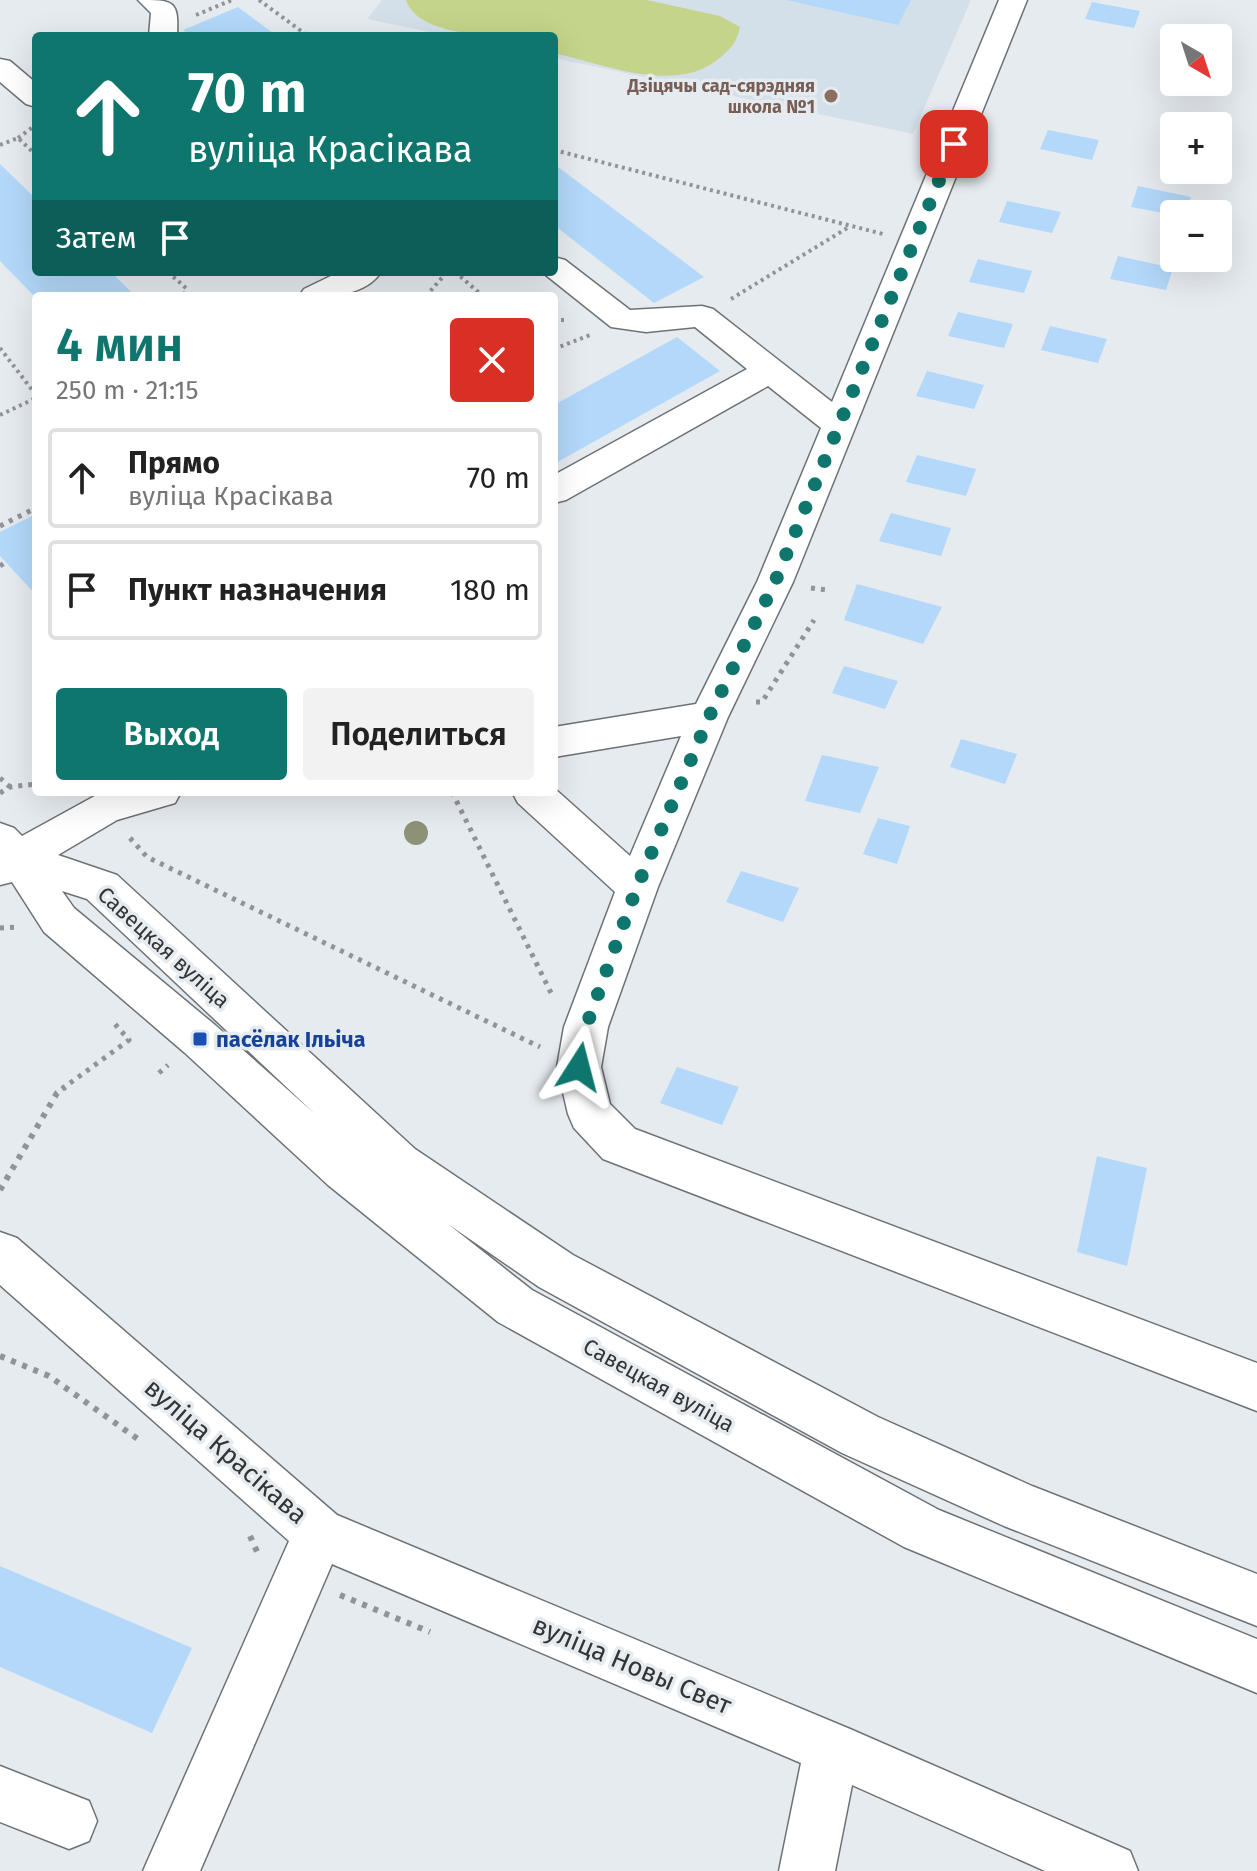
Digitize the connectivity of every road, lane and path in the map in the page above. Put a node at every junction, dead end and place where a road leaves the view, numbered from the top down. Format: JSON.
{"nodes":[{"id":1,"x":152,"y":0,"type":"edge"},
{"id":2,"x":232,"y":0,"type":"edge"},
{"id":3,"x":259,"y":0,"type":"edge"},
{"id":4,"x":1013,"y":0,"type":"edge"},
{"id":5,"x":190,"y":17,"type":"dead end"},
{"id":6,"x":163,"y":32,"type":"edge"},
{"id":7,"x":303,"y":32,"type":"edge"},
{"id":8,"x":0,"y":67,"type":"edge"},
{"id":9,"x":32,"y":95,"type":"edge"},
{"id":10,"x":32,"y":128,"type":"edge"},
{"id":11,"x":18,"y":138,"type":"junction"},
{"id":12,"x":0,"y":145,"type":"edge"},
{"id":13,"x":32,"y":151,"type":"edge"},
{"id":14,"x":558,"y":153,"type":"edge"},
{"id":15,"x":915,"y":239,"type":"junction"},
{"id":16,"x":558,"y":270,"type":"edge"},
{"id":17,"x":172,"y":276,"type":"edge"},
{"id":18,"x":357,"y":276,"type":"edge"},
{"id":19,"x":444,"y":276,"type":"edge"},
{"id":20,"x":460,"y":276,"type":"edge"},
{"id":21,"x":186,"y":288,"type":"junction"},
{"id":22,"x":185,"y":292,"type":"edge"},
{"id":23,"x":188,"y":292,"type":"edge"},
{"id":24,"x":323,"y":292,"type":"edge"},
{"id":25,"x":430,"y":292,"type":"edge"},
{"id":26,"x":478,"y":292,"type":"edge"},
{"id":27,"x":0,"y":348,"type":"edge"},
{"id":28,"x":770,"y":370,"type":"junction"},
{"id":29,"x":32,"y":391,"type":"edge"},
{"id":30,"x":32,"y":398,"type":"edge"},
{"id":31,"x":0,"y":415,"type":"edge"},
{"id":32,"x":839,"y":425,"type":"junction"},
{"id":33,"x":558,"y":489,"type":"edge"},
{"id":34,"x":32,"y":510,"type":"edge"},
{"id":35,"x":0,"y":526,"type":"edge"},
{"id":36,"x":6,"y":562,"type":"dead end"},
{"id":37,"x":0,"y":566,"type":"edge"},
{"id":38,"x":709,"y":717,"type":"junction"},
{"id":39,"x":558,"y":741,"type":"edge"},
{"id":40,"x":0,"y":778,"type":"edge"},
{"id":41,"x":32,"y":784,"type":"edge"},
{"id":42,"x":10,"y":787,"type":"junction"},
{"id":43,"x":0,"y":793,"type":"edge"},
{"id":44,"x":146,"y":796,"type":"edge"},
{"id":45,"x":454,"y":796,"type":"edge"},
{"id":46,"x":536,"y":796,"type":"edge"},
{"id":47,"x":6,"y":857,"type":"edge"},
{"id":48,"x":147,"y":857,"type":"dead end"},
{"id":49,"x":637,"y":887,"type":"junction"},
{"id":50,"x":129,"y":1040,"type":"dead end"},
{"id":51,"x":583,"y":1047,"type":"junction"},
{"id":52,"x":0,"y":1190,"type":"edge"},
{"id":53,"x":3,"y":1264,"type":"edge"},
{"id":54,"x":1257,"y":1387,"type":"edge"},
{"id":55,"x":319,"y":1533,"type":"junction"},
{"id":56,"x":1257,"y":1600,"type":"edge"},
{"id":57,"x":1257,"y":1666,"type":"edge"},
{"id":58,"x":831,"y":1748,"type":"junction"},
{"id":59,"x":0,"y":1794,"type":"edge"},
{"id":60,"x":69,"y":1821,"type":"dead end"},
{"id":61,"x":171,"y":1871,"type":"edge"},
{"id":62,"x":807,"y":1871,"type":"edge"},
{"id":63,"x":1110,"y":1871,"type":"edge"}],
"edges":[{"from":1,"to":6,"type":"street"},
{"from":2,"to":5,"type":"path"},
{"from":3,"to":7,"type":"path"},
{"from":4,"to":15,"type":"street"},
{"from":8,"to":9,"type":"street"},
{"from":10,"to":11,"type":"path"},
{"from":11,"to":12,"type":"path"},
{"from":11,"to":13,"type":"path"},
{"from":14,"to":15,"type":"path"},
{"from":15,"to":32,"type":"street"},
{"from":16,"to":28,"type":"street"},
{"from":17,"to":21,"type":"path"},
{"from":18,"to":24,"type":"street"},
{"from":19,"to":25,"type":"path"},
{"from":20,"to":26,"type":"path"},
{"from":21,"to":22,"type":"path"},
{"from":21,"to":23,"type":"path"},
{"from":27,"to":29,"type":"path"},
{"from":28,"to":32,"type":"street"},
{"from":28,"to":33,"type":"street"},
{"from":30,"to":31,"type":"path"},
{"from":32,"to":38,"type":"street"},
{"from":34,"to":35,"type":"path"},
{"from":36,"to":37,"type":"path"},
{"from":38,"to":39,"type":"street"},
{"from":38,"to":49,"type":"street"},
{"from":40,"to":42,"type":"path"},
{"from":41,"to":42,"type":"path"},
{"from":42,"to":43,"type":"path"},
{"from":44,"to":47,"type":"street"},
{"from":45,"to":51,"type":"path"},
{"from":46,"to":49,"type":"street"},
{"from":47,"to":56,"type":"street","name":"Савецкая вуліца"},
{"from":47,"to":57,"type":"street","name":"Савецкая вуліца"},
{"from":48,"to":51,"type":"path"},
{"from":49,"to":51,"type":"street"},
{"from":50,"to":52,"type":"path"},
{"from":51,"to":54,"type":"street"},
{"from":53,"to":55,"type":"street","name":"вуліца Красікава"},
{"from":55,"to":58,"type":"street","name":"вуліца Новы Свет"},
{"from":55,"to":61,"type":"street","name":"вуліца Красікава"},
{"from":58,"to":62,"type":"street"},
{"from":58,"to":63,"type":"street","name":"вуліца Новы Свет"},
{"from":59,"to":60,"type":"street"}]}
